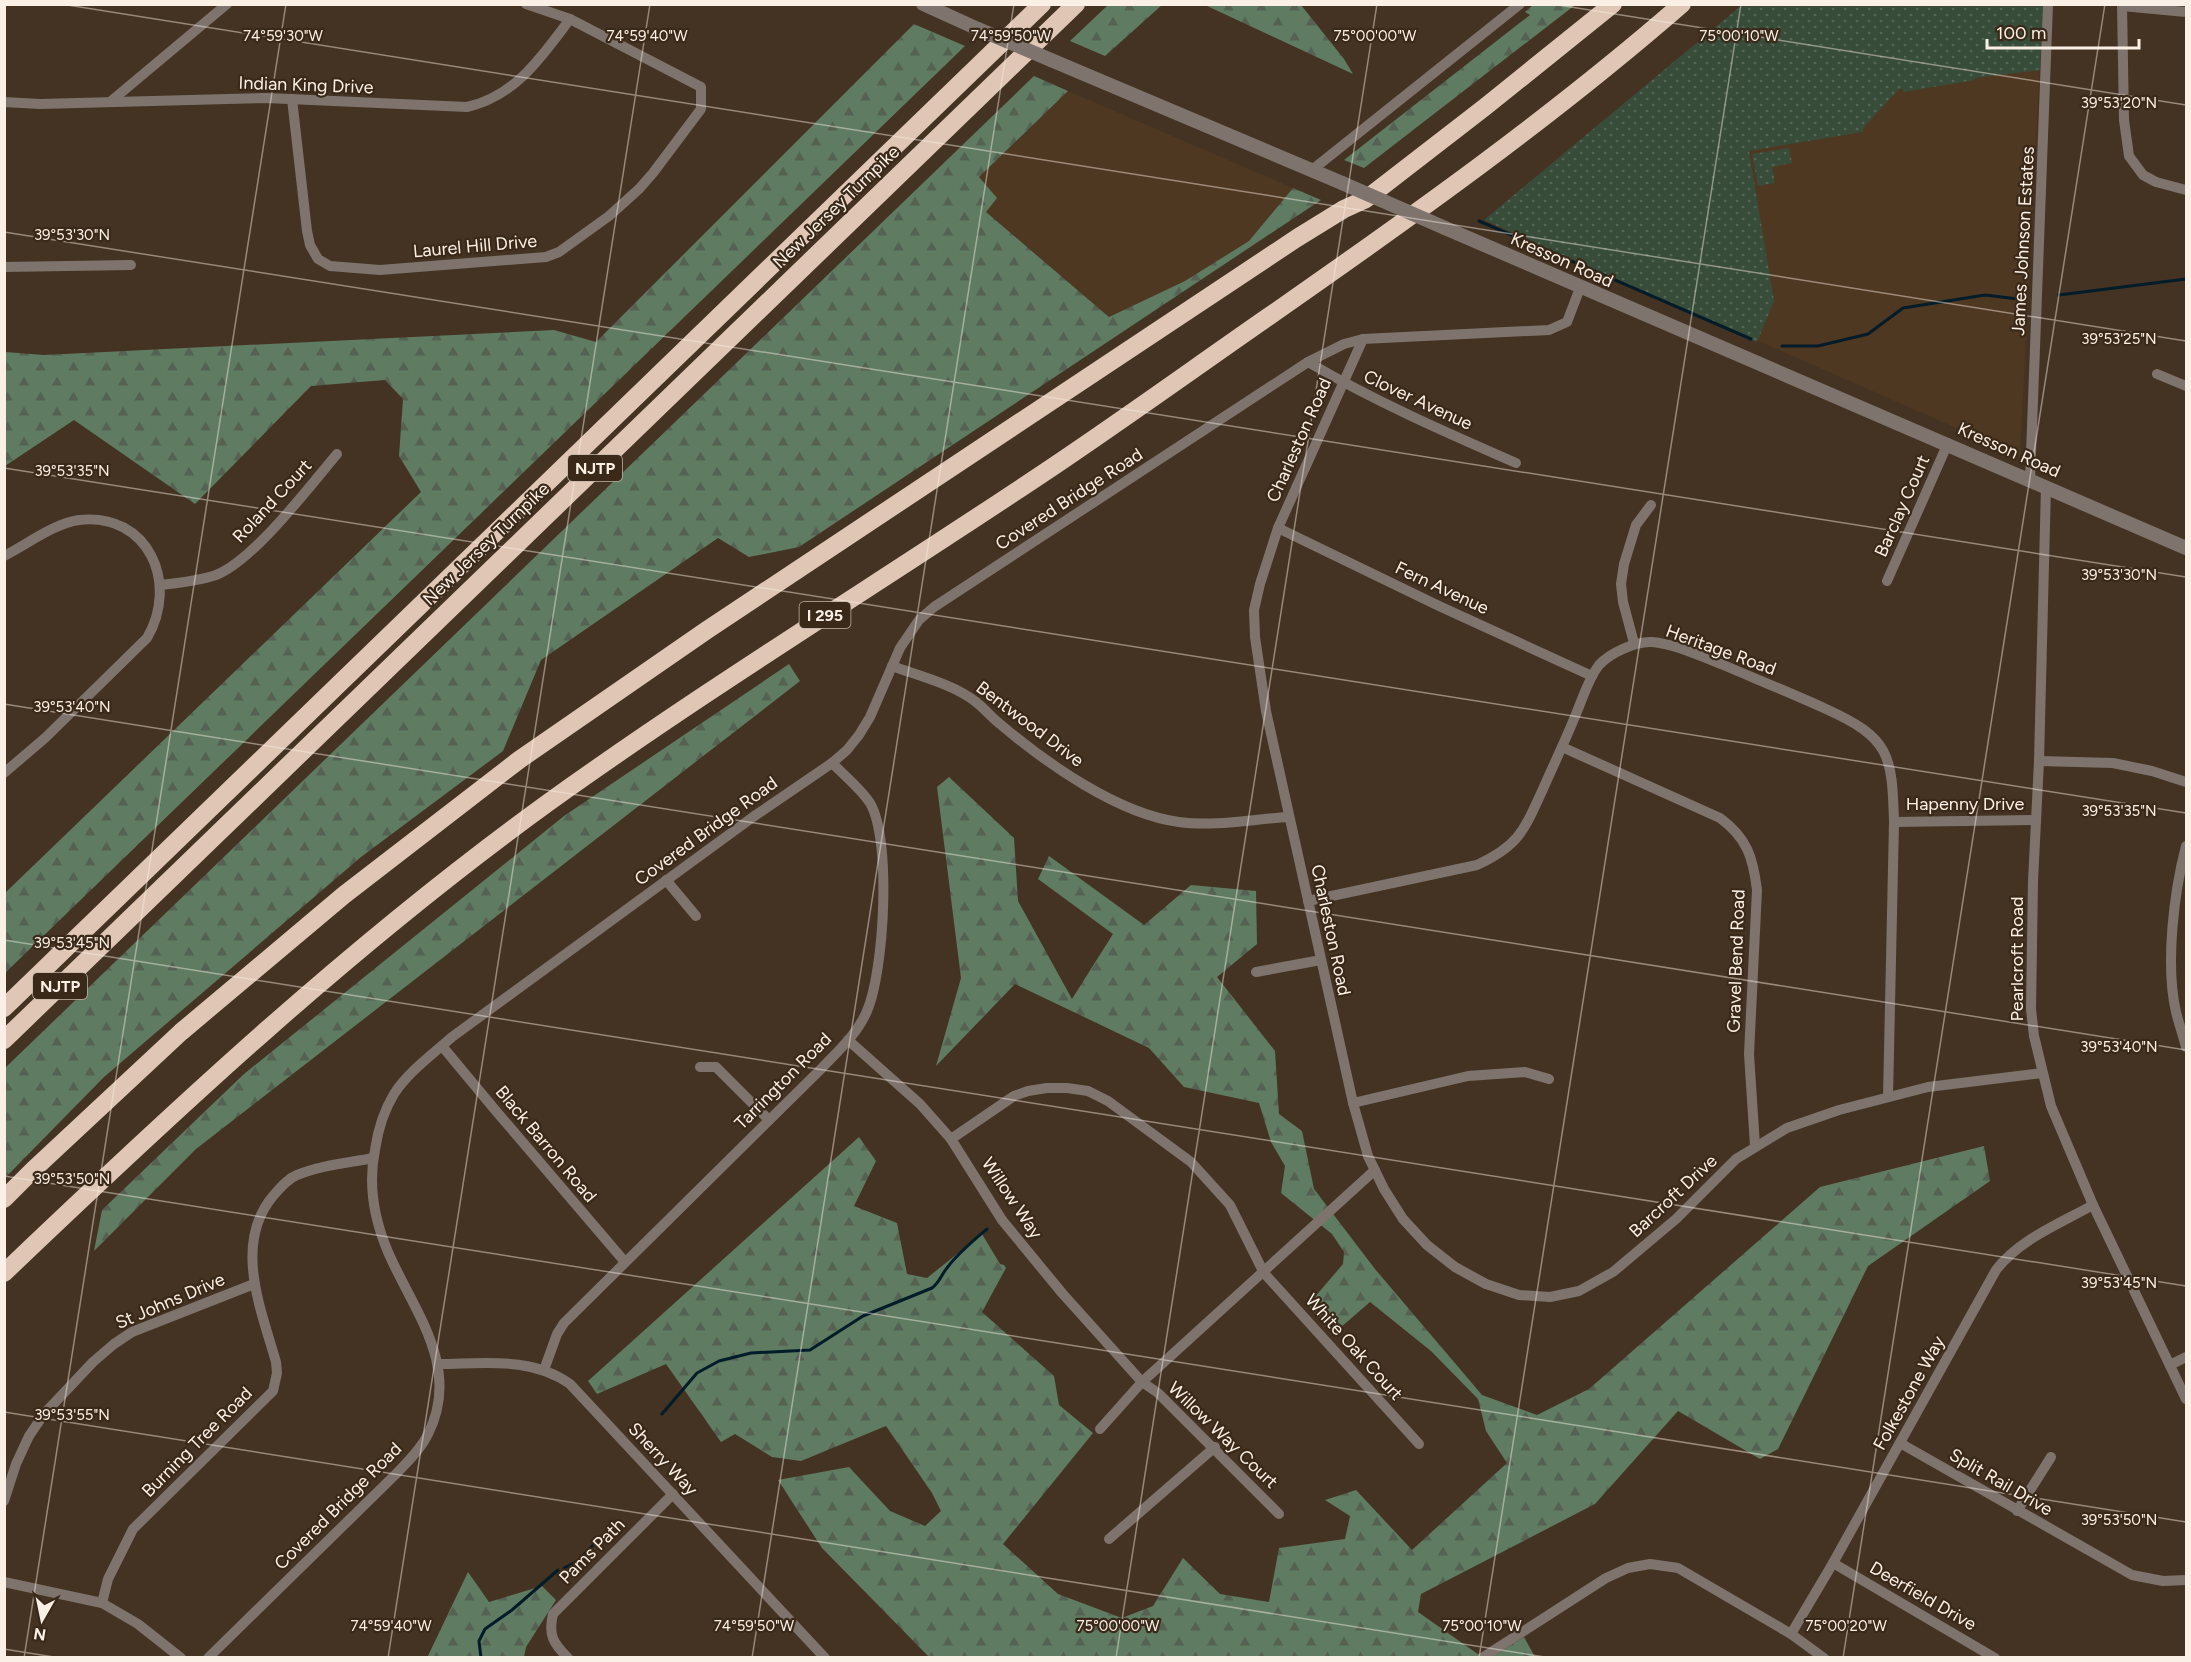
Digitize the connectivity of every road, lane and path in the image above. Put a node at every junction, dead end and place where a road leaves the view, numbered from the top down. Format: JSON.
{"nodes":[{"id":1,"x":226,"y":4,"type":"edge"},
{"id":2,"x":526,"y":4,"type":"edge"},
{"id":3,"x":923,"y":4,"type":"edge"},
{"id":4,"x":1042,"y":4,"type":"edge"},
{"id":5,"x":1076,"y":4,"type":"edge"},
{"id":6,"x":1520,"y":4,"type":"edge"},
{"id":7,"x":1613,"y":4,"type":"edge"},
{"id":8,"x":1682,"y":4,"type":"edge"},
{"id":9,"x":2048,"y":4,"type":"edge"},
{"id":10,"x":2122,"y":5,"type":"edge"},
{"id":11,"x":2187,"y":12,"type":"edge"},
{"id":12,"x":570,"y":18,"type":"junction"},
{"id":13,"x":292,"y":99,"type":"junction"},
{"id":14,"x":4,"y":102,"type":"edge"},
{"id":15,"x":110,"y":102,"type":"junction"},
{"id":16,"x":1312,"y":170,"type":"junction"},
{"id":17,"x":2187,"y":190,"type":"edge"},
{"id":18,"x":131,"y":265,"type":"dead end"},
{"id":19,"x":4,"y":267,"type":"edge"},
{"id":20,"x":1580,"y":288,"type":"junction"},
{"id":21,"x":1363,"y":339,"type":"junction"},
{"id":22,"x":1308,"y":362,"type":"junction"},
{"id":23,"x":2157,"y":374,"type":"dead end"},
{"id":24,"x":1342,"y":382,"type":"junction"},
{"id":25,"x":2187,"y":386,"type":"edge"},
{"id":26,"x":1948,"y":443,"type":"junction"},
{"id":27,"x":337,"y":454,"type":"dead end"},
{"id":28,"x":1516,"y":463,"type":"dead end"},
{"id":29,"x":2030,"y":480,"type":"junction"},
{"id":30,"x":2046,"y":486,"type":"junction"},
{"id":31,"x":1651,"y":505,"type":"dead end"},
{"id":32,"x":1278,"y":528,"type":"junction"},
{"id":33,"x":2187,"y":548,"type":"edge"},
{"id":34,"x":4,"y":556,"type":"edge"},
{"id":35,"x":1887,"y":582,"type":"dead end"},
{"id":36,"x":161,"y":585,"type":"junction"},
{"id":37,"x":1634,"y":643,"type":"junction"},
{"id":38,"x":892,"y":666,"type":"junction"},
{"id":39,"x":1592,"y":676,"type":"junction"},
{"id":40,"x":1563,"y":747,"type":"junction"},
{"id":41,"x":2039,"y":761,"type":"junction"},
{"id":42,"x":832,"y":763,"type":"junction"},
{"id":43,"x":4,"y":773,"type":"edge"},
{"id":44,"x":2187,"y":782,"type":"edge"},
{"id":45,"x":1289,"y":817,"type":"junction"},
{"id":46,"x":2036,"y":820,"type":"junction"},
{"id":47,"x":1894,"y":822,"type":"junction"},
{"id":48,"x":2187,"y":846,"type":"edge"},
{"id":49,"x":666,"y":880,"type":"junction"},
{"id":50,"x":1308,"y":901,"type":"junction"},
{"id":51,"x":696,"y":916,"type":"dead end"},
{"id":52,"x":1321,"y":960,"type":"junction"},
{"id":53,"x":1256,"y":972,"type":"dead end"},
{"id":54,"x":4,"y":1008,"type":"edge"},
{"id":55,"x":4,"y":1040,"type":"edge"},
{"id":56,"x":848,"y":1040,"type":"junction"},
{"id":57,"x":442,"y":1046,"type":"junction"},
{"id":58,"x":2187,"y":1047,"type":"edge"},
{"id":59,"x":700,"y":1067,"type":"dead end"},
{"id":60,"x":2042,"y":1073,"type":"junction"},
{"id":61,"x":1549,"y":1078,"type":"dead end"},
{"id":62,"x":1888,"y":1097,"type":"junction"},
{"id":63,"x":1353,"y":1103,"type":"junction"},
{"id":64,"x":769,"y":1120,"type":"junction"},
{"id":65,"x":951,"y":1139,"type":"junction"},
{"id":66,"x":1755,"y":1146,"type":"junction"},
{"id":67,"x":373,"y":1158,"type":"junction"},
{"id":68,"x":1375,"y":1170,"type":"junction"},
{"id":69,"x":4,"y":1199,"type":"edge"},
{"id":70,"x":2093,"y":1205,"type":"junction"},
{"id":71,"x":625,"y":1262,"type":"junction"},
{"id":72,"x":4,"y":1273,"type":"edge"},
{"id":73,"x":1264,"y":1273,"type":"junction"},
{"id":74,"x":254,"y":1284,"type":"junction"},
{"id":75,"x":2187,"y":1357,"type":"edge"},
{"id":76,"x":438,"y":1364,"type":"junction"},
{"id":77,"x":2170,"y":1365,"type":"junction"},
{"id":78,"x":544,"y":1370,"type":"junction"},
{"id":79,"x":1142,"y":1382,"type":"junction"},
{"id":80,"x":2187,"y":1399,"type":"edge"},
{"id":81,"x":1100,"y":1429,"type":"dead end"},
{"id":82,"x":1900,"y":1443,"type":"junction"},
{"id":83,"x":1419,"y":1444,"type":"dead end"},
{"id":84,"x":1215,"y":1447,"type":"junction"},
{"id":85,"x":2051,"y":1457,"type":"dead end"},
{"id":86,"x":673,"y":1494,"type":"junction"},
{"id":87,"x":4,"y":1501,"type":"edge"},
{"id":88,"x":2017,"y":1511,"type":"junction"},
{"id":89,"x":1279,"y":1514,"type":"dead end"},
{"id":90,"x":1109,"y":1539,"type":"dead end"},
{"id":91,"x":1833,"y":1563,"type":"junction"},
{"id":92,"x":2187,"y":1580,"type":"edge"},
{"id":93,"x":4,"y":1582,"type":"edge"},
{"id":94,"x":102,"y":1603,"type":"junction"},
{"id":95,"x":1791,"y":1634,"type":"junction"},
{"id":96,"x":181,"y":1658,"type":"edge"},
{"id":97,"x":208,"y":1658,"type":"edge"},
{"id":98,"x":568,"y":1658,"type":"edge"},
{"id":99,"x":825,"y":1658,"type":"edge"},
{"id":100,"x":1482,"y":1658,"type":"edge"},
{"id":101,"x":1824,"y":1658,"type":"edge"},
{"id":102,"x":1995,"y":1658,"type":"edge"}],
"edges":[{"from":1,"to":15,"type":"street"},
{"from":2,"to":12,"type":"street","name":"Laurel Hill Drive"},
{"from":3,"to":16,"type":"street","name":"Kresson Road","bridge":true},
{"from":4,"to":54,"type":"highway","name":"New Jersey Turnpike","number":"NJTP"},
{"from":5,"to":55,"type":"highway","name":"New Jersey Turnpike","number":"NJTP"},
{"from":6,"to":16,"type":"street"},
{"from":7,"to":69,"type":"highway"},
{"from":8,"to":72,"type":"highway","number":"I 295"},
{"from":9,"to":29,"type":"street","name":"James Johnson Estates"},
{"from":10,"to":11,"type":"street"},
{"from":10,"to":17,"type":"street"},
{"from":12,"to":13,"type":"street","name":"Indian King Drive"},
{"from":12,"to":13,"type":"street","name":"Laurel Hill Drive"},
{"from":13,"to":15,"type":"street","name":"Indian King Drive"},
{"from":14,"to":15,"type":"street","name":"Indian King Drive"},
{"from":16,"to":20,"type":"street","name":"Kresson Road","bridge":true},
{"from":18,"to":19,"type":"street"},
{"from":20,"to":21,"type":"street","name":"Covered Bridge Road"},
{"from":20,"to":26,"type":"street","name":"Kresson Road"},
{"from":21,"to":22,"type":"street","name":"Covered Bridge Road"},
{"from":21,"to":24,"type":"street","name":"Charleston Road"},
{"from":22,"to":24,"type":"street","name":"Clover Avenue"},
{"from":22,"to":38,"type":"street","name":"Covered Bridge Road"},
{"from":23,"to":25,"type":"street"},
{"from":24,"to":28,"type":"street","name":"Clover Avenue"},
{"from":24,"to":32,"type":"street","name":"Charleston Road"},
{"from":26,"to":29,"type":"street","name":"Kresson Road"},
{"from":26,"to":35,"type":"street","name":"Barclay Court"},
{"from":27,"to":36,"type":"street","name":"Roland Court"},
{"from":29,"to":30,"type":"street","name":"Kresson Road"},
{"from":30,"to":33,"type":"street","name":"Kresson Road"},
{"from":30,"to":41,"type":"street","name":"Pearlcroft Road"},
{"from":31,"to":37,"type":"street"},
{"from":32,"to":39,"type":"street","name":"Fern Avenue"},
{"from":32,"to":45,"type":"street","name":"Charleston Road"},
{"from":34,"to":36,"type":"street"},
{"from":36,"to":43,"type":"street"},
{"from":37,"to":39,"type":"street"},
{"from":37,"to":47,"type":"street","name":"Heritage Road"},
{"from":38,"to":42,"type":"street","name":"Covered Bridge Road"},
{"from":38,"to":45,"type":"street","name":"Bentwood Drive"},
{"from":39,"to":40,"type":"street"},
{"from":40,"to":50,"type":"street"},
{"from":40,"to":66,"type":"street","name":"Gravel Bend Road"},
{"from":41,"to":44,"type":"street"},
{"from":41,"to":46,"type":"street","name":"Pearlcroft Road"},
{"from":42,"to":49,"type":"street","name":"Covered Bridge Road"},
{"from":42,"to":56,"type":"street","name":"Tarrington Road"},
{"from":45,"to":50,"type":"street","name":"Charleston Road"},
{"from":46,"to":47,"type":"street","name":"Hapenny Drive"},
{"from":46,"to":60,"type":"street","name":"Pearlcroft Road"},
{"from":47,"to":62,"type":"street","name":"Heritage Road"},
{"from":48,"to":58,"type":"street"},
{"from":49,"to":51,"type":"street"},
{"from":49,"to":57,"type":"street","name":"Covered Bridge Road"},
{"from":50,"to":52,"type":"street","name":"Charleston Road"},
{"from":52,"to":53,"type":"street"},
{"from":52,"to":63,"type":"street","name":"Charleston Road"},
{"from":56,"to":64,"type":"street","name":"Tarrington Road"},
{"from":56,"to":65,"type":"street","name":"Willow Way"},
{"from":57,"to":67,"type":"street","name":"Covered Bridge Road"},
{"from":57,"to":71,"type":"street","name":"Black Barron Road"},
{"from":59,"to":64,"type":"street"},
{"from":60,"to":62,"type":"street","name":"Barcroft Drive"},
{"from":60,"to":70,"type":"street","name":"Pearlcroft Road"},
{"from":61,"to":63,"type":"street"},
{"from":62,"to":66,"type":"street","name":"Barcroft Drive"},
{"from":63,"to":68,"type":"street","name":"Charleston Road"},
{"from":64,"to":71,"type":"street","name":"Tarrington Road"},
{"from":65,"to":73,"type":"street","name":"White Oak Court"},
{"from":65,"to":79,"type":"street","name":"Willow Way"},
{"from":66,"to":68,"type":"street","name":"Barcroft Drive"},
{"from":67,"to":74,"type":"street","name":"Burning Tree Road"},
{"from":67,"to":76,"type":"street","name":"Covered Bridge Road"},
{"from":68,"to":73,"type":"street"},
{"from":70,"to":77,"type":"street","name":"Pearlcroft Road"},
{"from":70,"to":82,"type":"street","name":"Folkestone Way"},
{"from":71,"to":78,"type":"street","name":"Tarrington Road"},
{"from":73,"to":79,"type":"street"},
{"from":73,"to":83,"type":"street","name":"White Oak Court"},
{"from":74,"to":87,"type":"street","name":"St Johns Drive"},
{"from":74,"to":94,"type":"street","name":"Burning Tree Road"},
{"from":75,"to":77,"type":"street"},
{"from":76,"to":78,"type":"street","name":"Sherry Way"},
{"from":76,"to":97,"type":"street","name":"Covered Bridge Road"},
{"from":77,"to":80,"type":"street","name":"Pearlcroft Road"},
{"from":78,"to":86,"type":"street","name":"Sherry Way"},
{"from":79,"to":81,"type":"street"},
{"from":79,"to":84,"type":"street","name":"Willow Way Court"},
{"from":82,"to":88,"type":"street","name":"Split Rail Drive"},
{"from":82,"to":91,"type":"street","name":"Folkestone Way"},
{"from":84,"to":89,"type":"street","name":"Willow Way Court"},
{"from":84,"to":90,"type":"street"},
{"from":85,"to":88,"type":"street"},
{"from":86,"to":98,"type":"street","name":"Pams Path"},
{"from":86,"to":99,"type":"street","name":"Sherry Way"},
{"from":88,"to":92,"type":"street","name":"Split Rail Drive"},
{"from":91,"to":95,"type":"street","name":"Folkestone Way"},
{"from":91,"to":102,"type":"street","name":"Deerfield Drive"},
{"from":93,"to":94,"type":"street"},
{"from":94,"to":96,"type":"street"},
{"from":95,"to":100,"type":"street"},
{"from":95,"to":101,"type":"street"}]}
